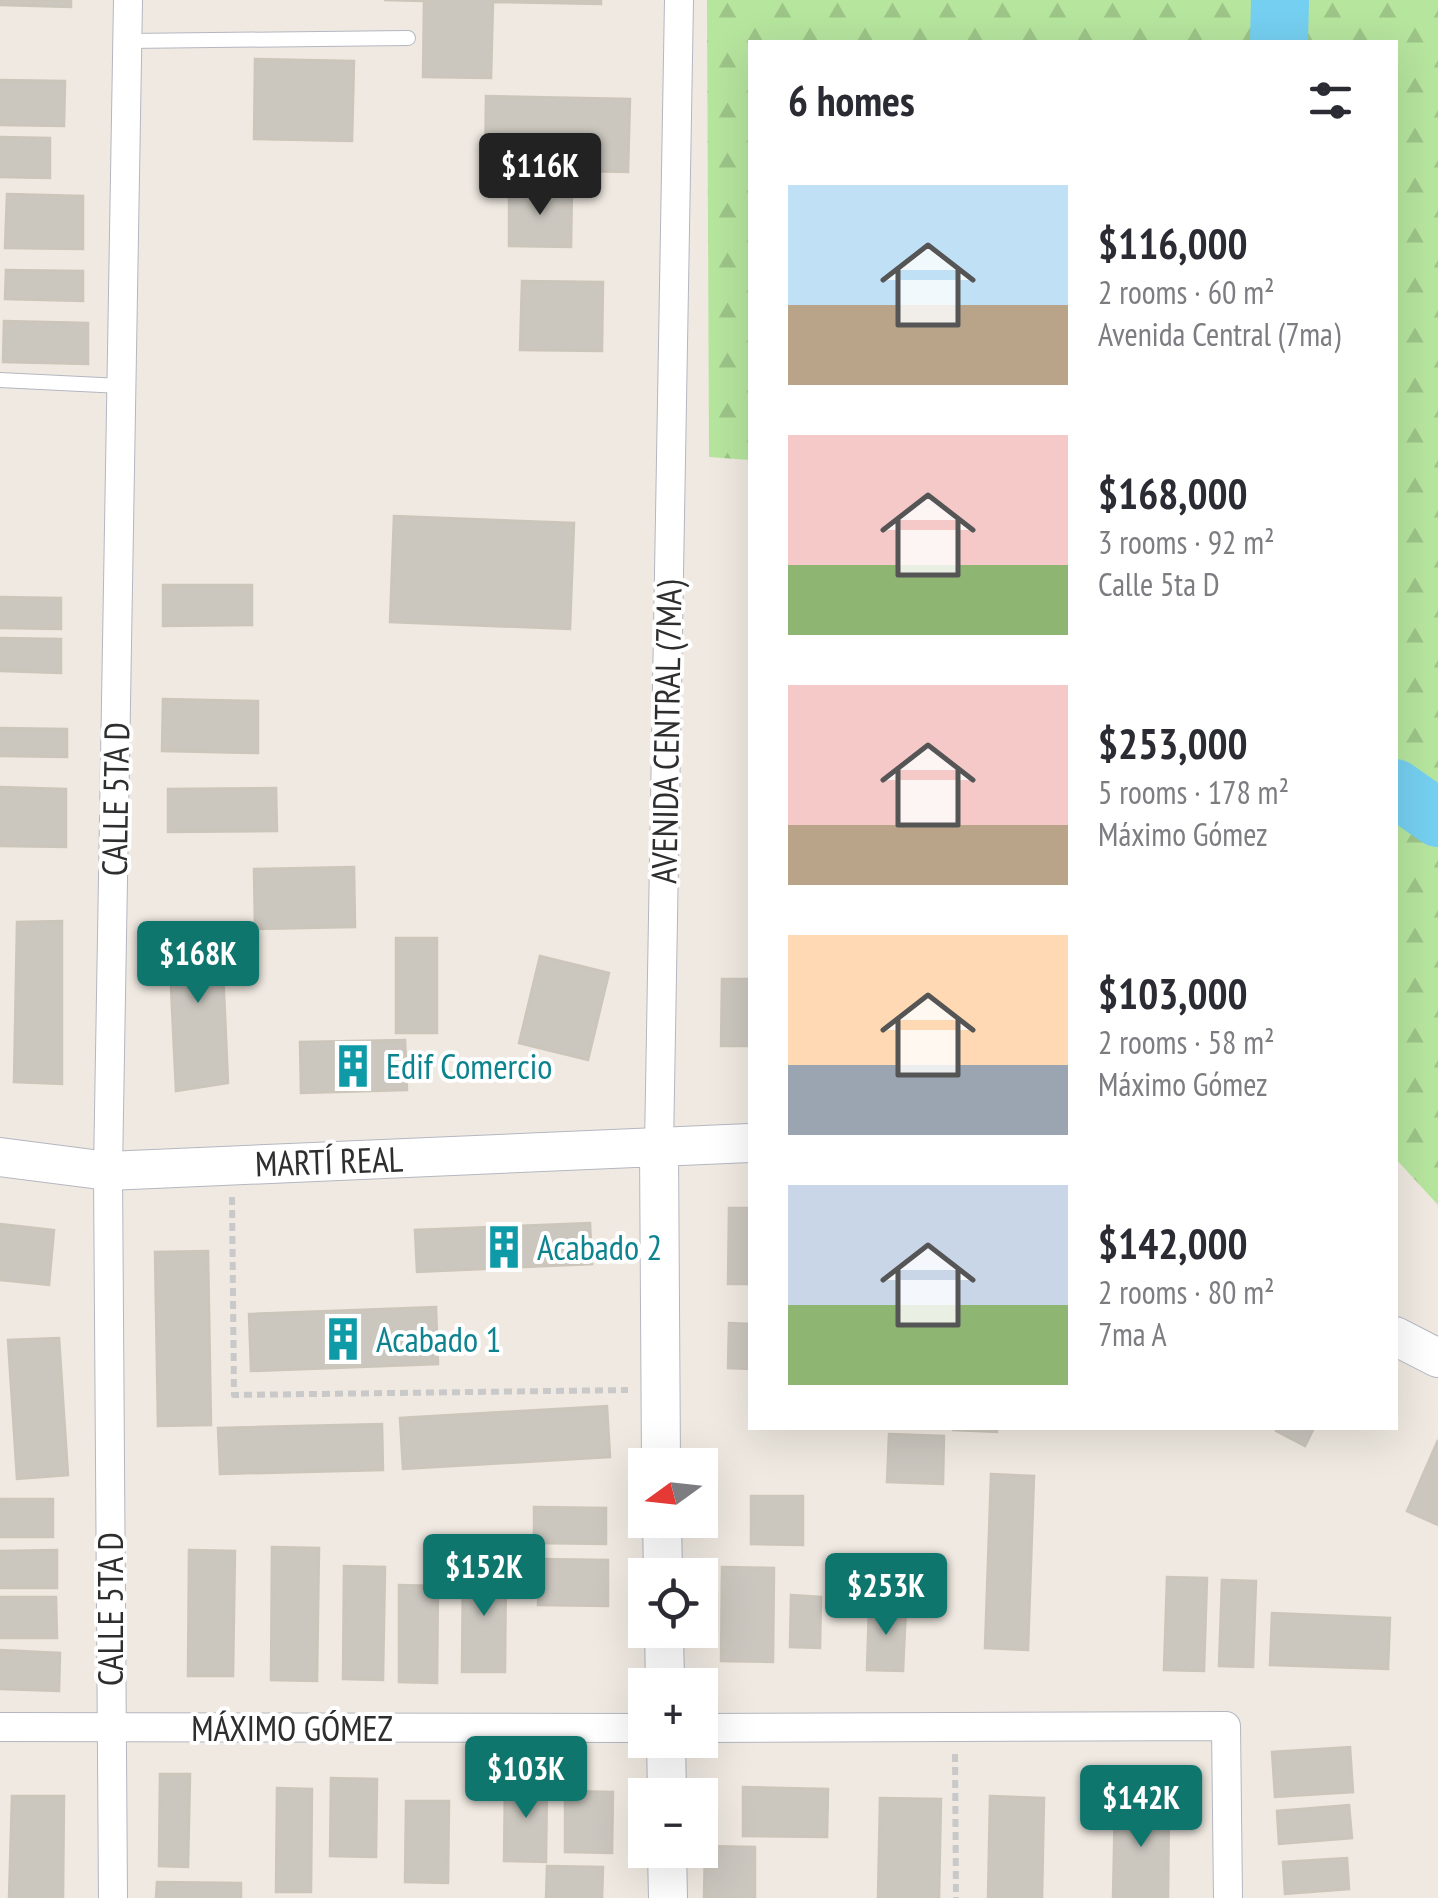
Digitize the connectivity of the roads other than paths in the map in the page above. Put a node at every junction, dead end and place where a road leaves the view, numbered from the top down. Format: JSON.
{"nodes":[{"id":1,"x":128,"y":0,"type":"edge"},
{"id":2,"x":679,"y":0,"type":"edge"},
{"id":3,"x":408,"y":38,"type":"dead end"},
{"id":4,"x":127,"y":41,"type":"junction"},
{"id":5,"x":0,"y":380,"type":"edge"},
{"id":6,"x":122,"y":386,"type":"junction"},
{"id":7,"x":748,"y":1143,"type":"edge"},
{"id":8,"x":658,"y":1147,"type":"junction"},
{"id":9,"x":0,"y":1156,"type":"edge"},
{"id":10,"x":108,"y":1171,"type":"junction"},
{"id":11,"x":1398,"y":1338,"type":"edge"},
{"id":12,"x":1438,"y":1358,"type":"edge"},
{"id":13,"x":661,"y":1448,"type":"edge"},
{"id":14,"x":0,"y":1727,"type":"edge"},
{"id":15,"x":110,"y":1728,"type":"junction"},
{"id":16,"x":628,"y":1728,"type":"edge"},
{"id":17,"x":718,"y":1728,"type":"edge"},
{"id":18,"x":667,"y":1868,"type":"edge"},
{"id":19,"x":112,"y":1898,"type":"edge"},
{"id":20,"x":668,"y":1898,"type":"edge"},
{"id":21,"x":1228,"y":1898,"type":"edge"}],
"edges":[{"from":1,"to":4,"type":"street","name":"CALLE 5TA D"},
{"from":2,"to":8,"type":"street","name":"AVENIDA CENTRAL (7MA)"},
{"from":3,"to":4,"type":"lane"},
{"from":4,"to":6,"type":"street","name":"CALLE 5TA D"},
{"from":5,"to":6,"type":"lane"},
{"from":6,"to":10,"type":"street","name":"CALLE 5TA D"},
{"from":7,"to":8,"type":"main road","name":"MARTÍ REAL"},
{"from":8,"to":10,"type":"main road","name":"MARTÍ REAL"},
{"from":8,"to":13,"type":"main road","name":"AVENIDA CENTRAL (7MA)"},
{"from":9,"to":10,"type":"main road","name":"MARTÍ REAL"},
{"from":10,"to":15,"type":"street","name":"CALLE 5TA D"},
{"from":11,"to":12,"type":"main road"},
{"from":14,"to":15,"type":"street","name":"MÁXIMO GÓMEZ"},
{"from":15,"to":16,"type":"street","name":"MÁXIMO GÓMEZ"},
{"from":15,"to":19,"type":"street","name":"CALLE 5TA D"},
{"from":17,"to":21,"type":"street"},
{"from":18,"to":20,"type":"main road"}]}
